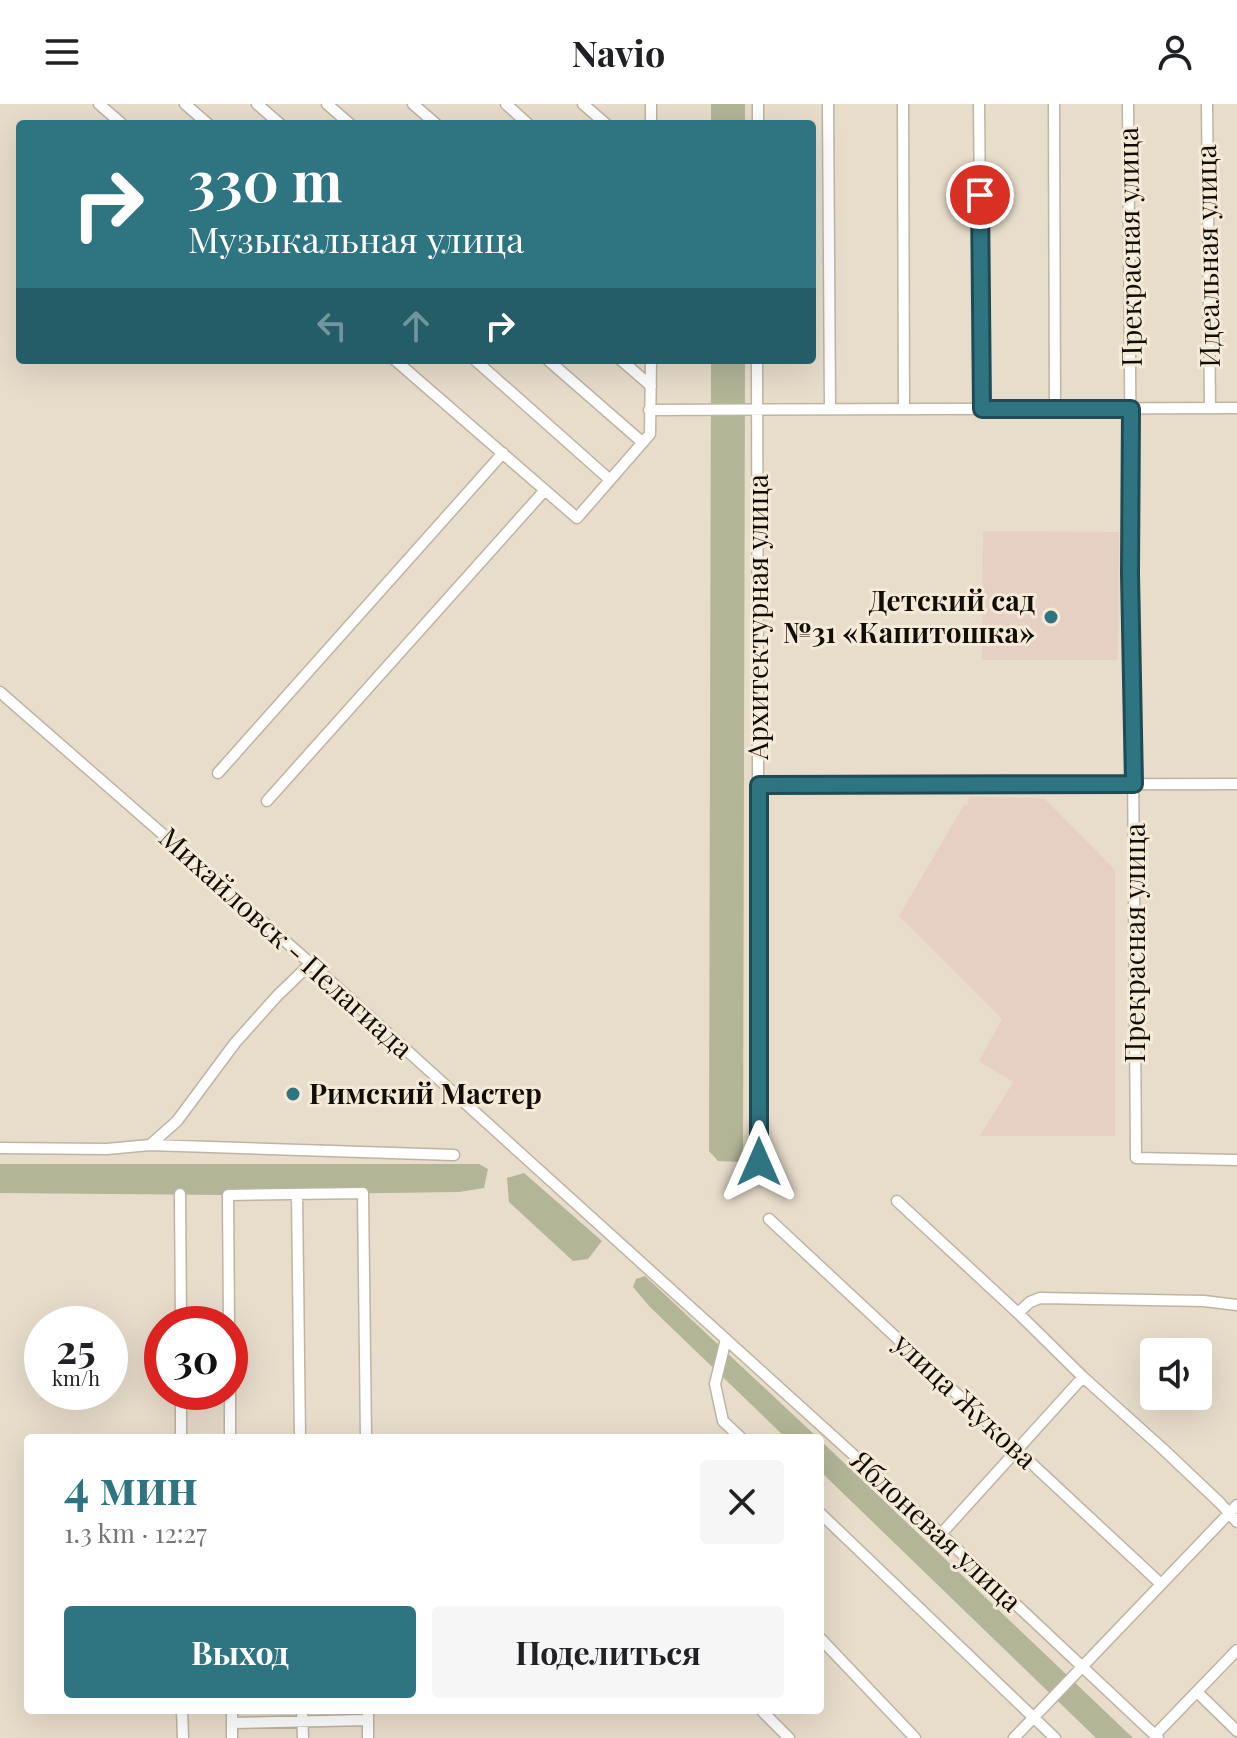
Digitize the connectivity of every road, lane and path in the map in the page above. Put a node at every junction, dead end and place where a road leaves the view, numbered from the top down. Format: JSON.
{"nodes":[{"id":1,"x":99,"y":104,"type":"edge"},
{"id":2,"x":185,"y":104,"type":"edge"},
{"id":3,"x":257,"y":104,"type":"edge"},
{"id":4,"x":327,"y":104,"type":"edge"},
{"id":5,"x":413,"y":104,"type":"edge"},
{"id":6,"x":506,"y":104,"type":"edge"},
{"id":7,"x":583,"y":104,"type":"edge"},
{"id":8,"x":828,"y":104,"type":"edge"},
{"id":9,"x":903,"y":104,"type":"edge"},
{"id":10,"x":979,"y":104,"type":"edge"},
{"id":11,"x":1054,"y":104,"type":"edge"},
{"id":12,"x":1128,"y":104,"type":"edge"},
{"id":13,"x":1207,"y":104,"type":"edge"},
{"id":14,"x":117,"y":120,"type":"edge"},
{"id":15,"x":203,"y":120,"type":"edge"},
{"id":16,"x":275,"y":120,"type":"edge"},
{"id":17,"x":345,"y":120,"type":"edge"},
{"id":18,"x":431,"y":120,"type":"edge"},
{"id":19,"x":524,"y":120,"type":"edge"},
{"id":20,"x":601,"y":120,"type":"edge"},
{"id":21,"x":400,"y":364,"type":"edge"},
{"id":22,"x":480,"y":364,"type":"edge"},
{"id":23,"x":553,"y":364,"type":"edge"},
{"id":24,"x":626,"y":364,"type":"edge"},
{"id":25,"x":651,"y":364,"type":"edge"},
{"id":26,"x":757,"y":364,"type":"edge"},
{"id":27,"x":651,"y":386,"type":"junction"},
{"id":28,"x":1210,"y":408,"type":"junction"},
{"id":29,"x":1237,"y":408,"type":"edge"},
{"id":30,"x":757,"y":409,"type":"junction"},
{"id":31,"x":830,"y":409,"type":"junction"},
{"id":32,"x":904,"y":409,"type":"junction"},
{"id":33,"x":982,"y":409,"type":"junction"},
{"id":34,"x":1055,"y":409,"type":"junction"},
{"id":35,"x":1131,"y":409,"type":"junction"},
{"id":36,"x":649,"y":410,"type":"junction"},
{"id":37,"x":642,"y":442,"type":"junction"},
{"id":38,"x":503,"y":453,"type":"junction"},
{"id":39,"x":609,"y":479,"type":"junction"},
{"id":40,"x":545,"y":490,"type":"junction"},
{"id":41,"x":0,"y":692,"type":"edge"},
{"id":42,"x":218,"y":773,"type":"dead end"},
{"id":43,"x":1134,"y":784,"type":"junction"},
{"id":44,"x":1237,"y":784,"type":"edge"},
{"id":45,"x":759,"y":785,"type":"junction"},
{"id":46,"x":267,"y":801,"type":"dead end"},
{"id":47,"x":311,"y":963,"type":"junction"},
{"id":48,"x":150,"y":1145,"type":"junction"},
{"id":49,"x":0,"y":1148,"type":"edge"},
{"id":50,"x":454,"y":1155,"type":"dead end"},
{"id":51,"x":1237,"y":1160,"type":"edge"},
{"id":52,"x":759,"y":1162,"type":"dead end"},
{"id":53,"x":180,"y":1194,"type":"dead end"},
{"id":54,"x":297,"y":1194,"type":"junction"},
{"id":55,"x":570,"y":1198,"type":"joint"},
{"id":56,"x":897,"y":1201,"type":"dead end"},
{"id":57,"x":769,"y":1219,"type":"dead end"},
{"id":58,"x":1237,"y":1305,"type":"edge"},
{"id":59,"x":181,"y":1306,"type":"edge"},
{"id":60,"x":229,"y":1306,"type":"edge"},
{"id":61,"x":1018,"y":1313,"type":"junction"},
{"id":62,"x":726,"y":1339,"type":"junction"},
{"id":63,"x":1083,"y":1377,"type":"junction"},
{"id":64,"x":181,"y":1410,"type":"edge"},
{"id":65,"x":230,"y":1410,"type":"edge"},
{"id":66,"x":181,"y":1434,"type":"edge"},
{"id":67,"x":230,"y":1434,"type":"edge"},
{"id":68,"x":300,"y":1434,"type":"edge"},
{"id":69,"x":366,"y":1434,"type":"edge"},
{"id":70,"x":737,"y":1434,"type":"edge"},
{"id":71,"x":1018,"y":1450,"type":"junction"},
{"id":72,"x":1237,"y":1505,"type":"edge"},
{"id":73,"x":824,"y":1517,"type":"edge"},
{"id":74,"x":1233,"y":1518,"type":"edge"},
{"id":75,"x":941,"y":1534,"type":"junction"},
{"id":76,"x":1161,"y":1584,"type":"junction"},
{"id":77,"x":824,"y":1642,"type":"edge"},
{"id":78,"x":1237,"y":1650,"type":"edge"},
{"id":79,"x":1081,"y":1666,"type":"junction"},
{"id":80,"x":1197,"y":1692,"type":"junction"},
{"id":81,"x":182,"y":1714,"type":"edge"},
{"id":82,"x":232,"y":1714,"type":"edge"},
{"id":83,"x":302,"y":1714,"type":"edge"},
{"id":84,"x":765,"y":1714,"type":"edge"},
{"id":85,"x":368,"y":1715,"type":"edge"},
{"id":86,"x":1034,"y":1717,"type":"junction"},
{"id":87,"x":303,"y":1722,"type":"junction"},
{"id":88,"x":232,"y":1723,"type":"junction"},
{"id":89,"x":1237,"y":1731,"type":"edge"},
{"id":90,"x":1157,"y":1736,"type":"edge"},
{"id":91,"x":183,"y":1738,"type":"edge"},
{"id":92,"x":232,"y":1738,"type":"edge"},
{"id":93,"x":303,"y":1738,"type":"edge"},
{"id":94,"x":368,"y":1738,"type":"edge"},
{"id":95,"x":789,"y":1738,"type":"edge"},
{"id":96,"x":915,"y":1738,"type":"edge"},
{"id":97,"x":1014,"y":1738,"type":"edge"},
{"id":98,"x":1055,"y":1738,"type":"edge"}],
"edges":[{"from":1,"to":14,"type":"street"},
{"from":2,"to":15,"type":"street"},
{"from":3,"to":16,"type":"street"},
{"from":4,"to":17,"type":"street"},
{"from":5,"to":18,"type":"street"},
{"from":6,"to":19,"type":"street"},
{"from":7,"to":20,"type":"street"},
{"from":8,"to":31,"type":"street"},
{"from":9,"to":32,"type":"street"},
{"from":10,"to":33,"type":"street"},
{"from":11,"to":34,"type":"street"},
{"from":12,"to":35,"type":"street","name":"Прекрасная улица"},
{"from":13,"to":28,"type":"street","name":"Идеальная улица"},
{"from":21,"to":38,"type":"street"},
{"from":22,"to":39,"type":"street"},
{"from":23,"to":37,"type":"street"},
{"from":24,"to":27,"type":"street"},
{"from":25,"to":27,"type":"street"},
{"from":26,"to":30,"type":"street","name":"Архитектурная улица"},
{"from":27,"to":36,"type":"street"},
{"from":28,"to":29,"type":"street"},
{"from":28,"to":35,"type":"street"},
{"from":30,"to":31,"type":"street"},
{"from":30,"to":36,"type":"street"},
{"from":30,"to":45,"type":"street","name":"Архитектурная улица"},
{"from":31,"to":32,"type":"street"},
{"from":32,"to":33,"type":"street"},
{"from":33,"to":34,"type":"street"},
{"from":34,"to":35,"type":"street"},
{"from":35,"to":43,"type":"street","name":"Прекрасная улица"},
{"from":36,"to":37,"type":"street"},
{"from":37,"to":39,"type":"street"},
{"from":38,"to":40,"type":"street"},
{"from":38,"to":42,"type":"street"},
{"from":39,"to":40,"type":"street"},
{"from":40,"to":46,"type":"street"},
{"from":41,"to":47,"type":"street","name":"Михайловск - Пелагиада"},
{"from":43,"to":44,"type":"street"},
{"from":43,"to":45,"type":"street"},
{"from":43,"to":51,"type":"street","name":"Прекрасная улица"},
{"from":45,"to":52,"type":"street","name":"Архитектурная улица"},
{"from":47,"to":48,"type":"street"},
{"from":47,"to":55,"type":"street","name":"Михайловск - Пелагиада"},
{"from":48,"to":49,"type":"street"},
{"from":48,"to":50,"type":"street"},
{"from":53,"to":59,"type":"street"},
{"from":54,"to":60,"type":"street"},
{"from":54,"to":68,"type":"street"},
{"from":54,"to":69,"type":"street"},
{"from":55,"to":62,"type":"street","name":"Яблоневая улица"},
{"from":56,"to":61,"type":"street"},
{"from":57,"to":71,"type":"street","name":"улица Жукова"},
{"from":58,"to":61,"type":"street"},
{"from":61,"to":63,"type":"street"},
{"from":62,"to":70,"type":"street"},
{"from":62,"to":75,"type":"street","name":"Яблоневая улица"},
{"from":63,"to":71,"type":"street"},
{"from":63,"to":74,"type":"street"},
{"from":64,"to":66,"type":"street"},
{"from":65,"to":67,"type":"street"},
{"from":71,"to":75,"type":"street"},
{"from":71,"to":76,"type":"street","name":"улица Жукова"},
{"from":72,"to":74,"type":"street"},
{"from":73,"to":86,"type":"street"},
{"from":74,"to":76,"type":"street"},
{"from":75,"to":79,"type":"street","name":"Яблоневая улица"},
{"from":76,"to":79,"type":"street"},
{"from":77,"to":96,"type":"street"},
{"from":78,"to":80,"type":"street"},
{"from":79,"to":86,"type":"street"},
{"from":79,"to":90,"type":"street","name":"Яблоневая улица"},
{"from":80,"to":89,"type":"street"},
{"from":80,"to":90,"type":"street"},
{"from":81,"to":91,"type":"street"},
{"from":82,"to":88,"type":"street"},
{"from":83,"to":87,"type":"street"},
{"from":84,"to":95,"type":"street"},
{"from":85,"to":87,"type":"street"},
{"from":85,"to":94,"type":"street"},
{"from":86,"to":97,"type":"street"},
{"from":86,"to":98,"type":"street"},
{"from":87,"to":88,"type":"street"},
{"from":87,"to":93,"type":"street"},
{"from":88,"to":92,"type":"street"}]}
